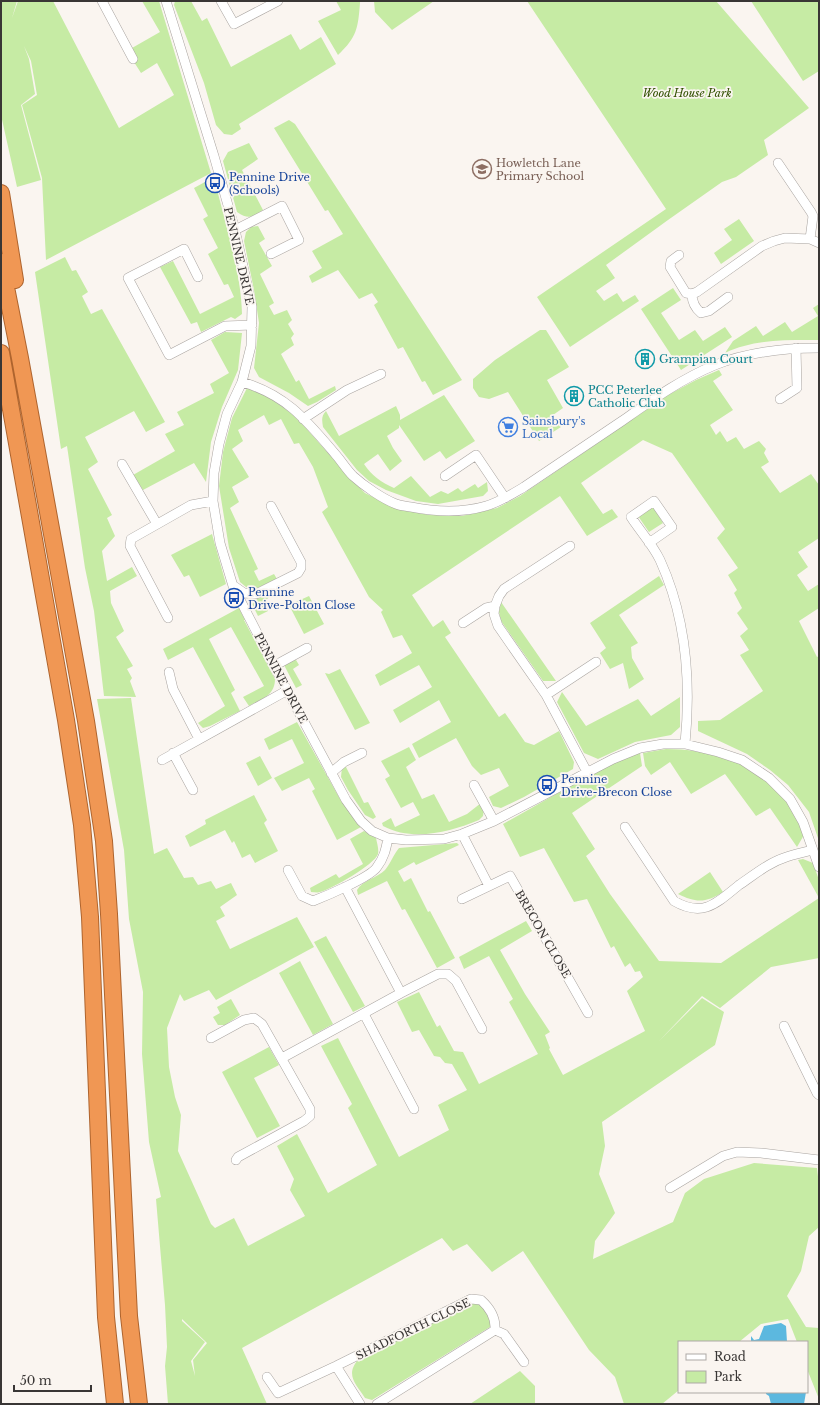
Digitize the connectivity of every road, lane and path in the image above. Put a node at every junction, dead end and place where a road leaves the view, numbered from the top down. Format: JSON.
{"nodes":[{"id":1,"x":102,"y":1,"type":"edge"},
{"id":2,"x":166,"y":1,"type":"edge"},
{"id":3,"x":221,"y":1,"type":"edge"},
{"id":4,"x":278,"y":1,"type":"edge"},
{"id":5,"x":133,"y":58,"type":"dead end"},
{"id":6,"x":778,"y":163,"type":"dead end"},
{"id":7,"x":1,"y":193,"type":"edge"},
{"id":8,"x":234,"y":230,"type":"junction"},
{"id":9,"x":810,"y":239,"type":"junction"},
{"id":10,"x":819,"y":243,"type":"edge"},
{"id":11,"x":271,"y":254,"type":"dead end"},
{"id":12,"x":679,"y":255,"type":"dead end"},
{"id":13,"x":1,"y":262,"type":"edge"},
{"id":14,"x":198,"y":277,"type":"dead end"},
{"id":15,"x":692,"y":294,"type":"junction"},
{"id":16,"x":728,"y":297,"type":"dead end"},
{"id":17,"x":252,"y":325,"type":"junction"},
{"id":18,"x":796,"y":348,"type":"junction"},
{"id":19,"x":819,"y":348,"type":"edge"},
{"id":20,"x":2,"y":358,"type":"edge"},
{"id":21,"x":20,"y":358,"type":"junction"},
{"id":22,"x":381,"y":374,"type":"dead end"},
{"id":23,"x":242,"y":382,"type":"junction"},
{"id":24,"x":780,"y":399,"type":"dead end"},
{"id":25,"x":304,"y":419,"type":"junction"},
{"id":26,"x":122,"y":464,"type":"dead end"},
{"id":27,"x":445,"y":476,"type":"dead end"},
{"id":28,"x":505,"y":498,"type":"junction"},
{"id":29,"x":213,"y":501,"type":"junction"},
{"id":30,"x":271,"y":506,"type":"dead end"},
{"id":31,"x":157,"y":524,"type":"junction"},
{"id":32,"x":649,"y":543,"type":"junction"},
{"id":33,"x":570,"y":546,"type":"dead end"},
{"id":34,"x":233,"y":586,"type":"junction"},
{"id":35,"x":495,"y":606,"type":"junction"},
{"id":36,"x":168,"y":618,"type":"dead end"},
{"id":37,"x":463,"y":623,"type":"dead end"},
{"id":38,"x":306,"y":648,"type":"dead end"},
{"id":39,"x":596,"y":662,"type":"dead end"},
{"id":40,"x":274,"y":666,"type":"junction"},
{"id":41,"x":168,"y":672,"type":"dead end"},
{"id":42,"x":286,"y":691,"type":"junction"},
{"id":43,"x":546,"y":695,"type":"junction"},
{"id":44,"x":199,"y":739,"type":"junction"},
{"id":45,"x":685,"y":744,"type":"junction"},
{"id":46,"x":173,"y":753,"type":"junction"},
{"id":47,"x":362,"y":753,"type":"dead end"},
{"id":48,"x":162,"y":760,"type":"dead end"},
{"id":49,"x":587,"y":772,"type":"junction"},
{"id":50,"x":331,"y":773,"type":"junction"},
{"id":51,"x":474,"y":785,"type":"dead end"},
{"id":52,"x":193,"y":790,"type":"dead end"},
{"id":53,"x":494,"y":821,"type":"junction"},
{"id":54,"x":625,"y":827,"type":"dead end"},
{"id":55,"x":462,"y":834,"type":"junction"},
{"id":56,"x":388,"y":838,"type":"junction"},
{"id":57,"x":813,"y":850,"type":"junction"},
{"id":58,"x":819,"y":867,"type":"edge"},
{"id":59,"x":288,"y":870,"type":"dead end"},
{"id":60,"x":489,"y":886,"type":"junction"},
{"id":61,"x":345,"y":887,"type":"junction"},
{"id":62,"x":462,"y":899,"type":"dead end"},
{"id":63,"x":401,"y":993,"type":"junction"},
{"id":64,"x":588,"y":1013,"type":"dead end"},
{"id":65,"x":364,"y":1014,"type":"junction"},
{"id":66,"x":784,"y":1026,"type":"dead end"},
{"id":67,"x":482,"y":1029,"type":"dead end"},
{"id":68,"x":211,"y":1038,"type":"dead end"},
{"id":69,"x":282,"y":1058,"type":"junction"},
{"id":70,"x":819,"y":1095,"type":"edge"},
{"id":71,"x":414,"y":1109,"type":"dead end"},
{"id":72,"x":236,"y":1160,"type":"dead end"},
{"id":73,"x":819,"y":1160,"type":"edge"},
{"id":74,"x":670,"y":1188,"type":"dead end"},
{"id":75,"x":495,"y":1330,"type":"junction"},
{"id":76,"x":524,"y":1362,"type":"dead end"},
{"id":77,"x":336,"y":1366,"type":"junction"},
{"id":78,"x":267,"y":1377,"type":"dead end"},
{"id":79,"x":115,"y":1404,"type":"edge"},
{"id":80,"x":139,"y":1404,"type":"edge"},
{"id":81,"x":360,"y":1404,"type":"edge"},
{"id":82,"x":377,"y":1404,"type":"edge"}],
"edges":[{"from":1,"to":5,"type":"street"},
{"from":2,"to":8,"type":"street","name":"PENNINE DRIVE"},
{"from":3,"to":4,"type":"street"},
{"from":6,"to":9,"type":"street"},
{"from":7,"to":21,"type":"highway"},
{"from":8,"to":11,"type":"street"},
{"from":8,"to":17,"type":"street","name":"PENNINE DRIVE"},
{"from":9,"to":10,"type":"street"},
{"from":9,"to":15,"type":"street"},
{"from":12,"to":15,"type":"street"},
{"from":13,"to":21,"type":"highway"},
{"from":14,"to":17,"type":"street"},
{"from":15,"to":16,"type":"street"},
{"from":17,"to":23,"type":"street","name":"PENNINE DRIVE"},
{"from":18,"to":19,"type":"street"},
{"from":18,"to":24,"type":"street"},
{"from":18,"to":28,"type":"street"},
{"from":20,"to":79,"type":"highway"},
{"from":21,"to":80,"type":"highway"},
{"from":22,"to":25,"type":"street"},
{"from":23,"to":25,"type":"street"},
{"from":23,"to":29,"type":"street","name":"PENNINE DRIVE"},
{"from":25,"to":28,"type":"street"},
{"from":26,"to":31,"type":"street"},
{"from":27,"to":28,"type":"street"},
{"from":29,"to":31,"type":"street"},
{"from":29,"to":34,"type":"street","name":"PENNINE DRIVE"},
{"from":30,"to":34,"type":"street"},
{"from":31,"to":36,"type":"street"},
{"from":32,"to":32,"type":"street"},
{"from":32,"to":45,"type":"street"},
{"from":33,"to":35,"type":"street"},
{"from":34,"to":40,"type":"street","name":"PENNINE DRIVE"},
{"from":35,"to":37,"type":"street"},
{"from":35,"to":43,"type":"street"},
{"from":38,"to":40,"type":"street"},
{"from":39,"to":43,"type":"street"},
{"from":40,"to":42,"type":"street","name":"PENNINE DRIVE"},
{"from":41,"to":44,"type":"street"},
{"from":42,"to":44,"type":"street"},
{"from":42,"to":50,"type":"street","name":"PENNINE DRIVE"},
{"from":43,"to":49,"type":"street"},
{"from":44,"to":46,"type":"street"},
{"from":45,"to":49,"type":"street","name":"PENNINE DRIVE"},
{"from":45,"to":57,"type":"street","name":"PENNINE DRIVE"},
{"from":46,"to":48,"type":"street"},
{"from":46,"to":52,"type":"street"},
{"from":47,"to":50,"type":"street"},
{"from":49,"to":53,"type":"street","name":"PENNINE DRIVE"},
{"from":50,"to":56,"type":"street","name":"PENNINE DRIVE"},
{"from":51,"to":53,"type":"street"},
{"from":53,"to":55,"type":"street","name":"PENNINE DRIVE"},
{"from":54,"to":57,"type":"street"},
{"from":55,"to":56,"type":"street","name":"PENNINE DRIVE"},
{"from":55,"to":60,"type":"street"},
{"from":56,"to":61,"type":"street"},
{"from":57,"to":58,"type":"street","name":"PENNINE DRIVE"},
{"from":59,"to":61,"type":"street"},
{"from":60,"to":62,"type":"street","name":"BRECON CLOSE"},
{"from":60,"to":64,"type":"street","name":"BRECON CLOSE"},
{"from":61,"to":63,"type":"street"},
{"from":63,"to":65,"type":"street"},
{"from":63,"to":67,"type":"street"},
{"from":65,"to":69,"type":"street"},
{"from":65,"to":71,"type":"street"},
{"from":66,"to":70,"type":"street"},
{"from":68,"to":69,"type":"street"},
{"from":69,"to":72,"type":"street"},
{"from":73,"to":74,"type":"street"},
{"from":75,"to":76,"type":"street"},
{"from":75,"to":77,"type":"street","name":"SHADFORTH CLOSE"},
{"from":75,"to":82,"type":"street"},
{"from":77,"to":78,"type":"street","name":"SHADFORTH CLOSE"},
{"from":77,"to":81,"type":"street"}]}
